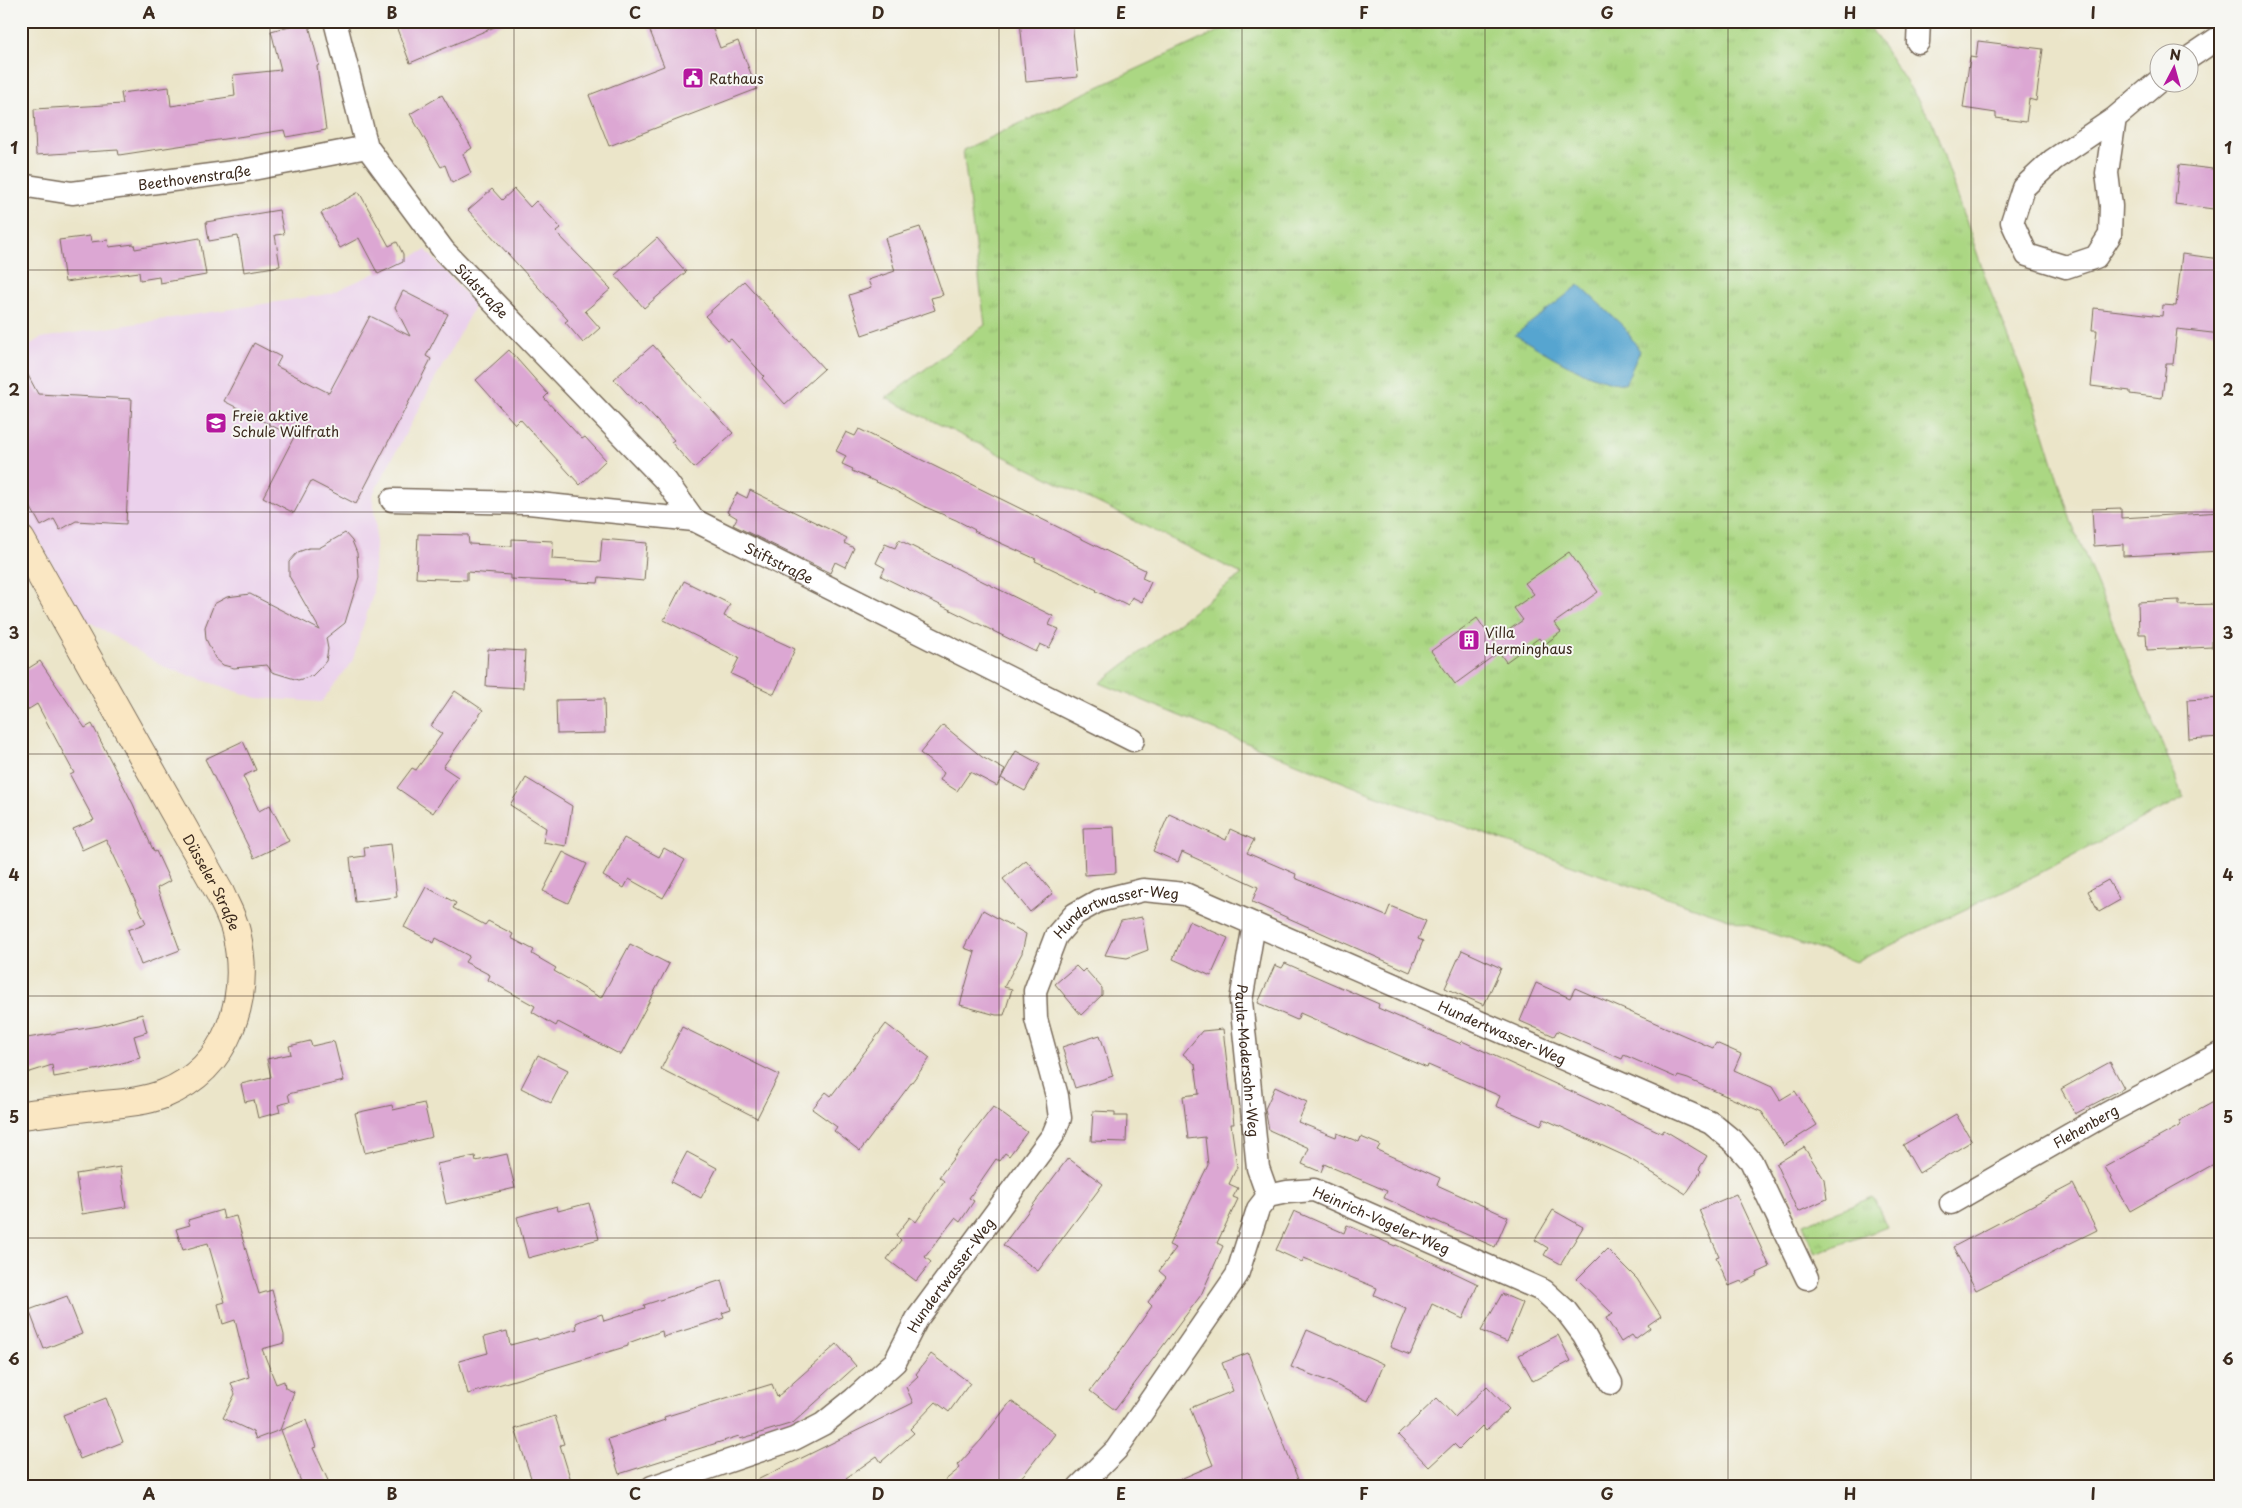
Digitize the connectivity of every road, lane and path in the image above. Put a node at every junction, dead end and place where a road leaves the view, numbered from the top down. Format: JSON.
{"nodes":[{"id":1,"x":335,"y":21,"type":"edge"},
{"id":2,"x":2221,"y":36,"type":"edge"},
{"id":3,"x":2200,"y":50,"type":"edge"},
{"id":4,"x":2150,"y":89,"type":"edge"},
{"id":5,"x":2116,"y":118,"type":"junction"},
{"id":6,"x":367,"y":147,"type":"junction"},
{"id":7,"x":21,"y":185,"type":"edge"},
{"id":8,"x":392,"y":500,"type":"dead end"},
{"id":9,"x":694,"y":520,"type":"junction"},
{"id":10,"x":21,"y":540,"type":"edge"},
{"id":11,"x":1133,"y":740,"type":"dead end"},
{"id":12,"x":1254,"y":924,"type":"junction"},
{"id":13,"x":2221,"y":1052,"type":"edge"},
{"id":14,"x":21,"y":1115,"type":"edge"},
{"id":15,"x":1268,"y":1196,"type":"junction"},
{"id":16,"x":1951,"y":1203,"type":"dead end"},
{"id":17,"x":1807,"y":1278,"type":"dead end"},
{"id":18,"x":1612,"y":1383,"type":"dead end"},
{"id":19,"x":652,"y":1487,"type":"edge"},
{"id":20,"x":1079,"y":1487,"type":"edge"}],
"edges":[{"from":1,"to":6,"type":"street","name":"Südstraße"},
{"from":2,"to":3,"type":"street"},
{"from":4,"to":5,"type":"street"},
{"from":5,"to":5,"type":"street"},
{"from":6,"to":7,"type":"street","name":"Beethovenstraße"},
{"from":6,"to":9,"type":"street","name":"Südstraße"},
{"from":8,"to":9,"type":"street","name":"Stiftstraße"},
{"from":9,"to":11,"type":"street","name":"Stiftstraße"},
{"from":10,"to":14,"type":"main road","name":"Düsseler Straße"},
{"from":12,"to":15,"type":"street","name":"Paula-Modersohn-Weg"},
{"from":12,"to":17,"type":"street","name":"Hundertwasser-Weg"},
{"from":12,"to":19,"type":"street","name":"Hundertwasser-Weg"},
{"from":13,"to":16,"type":"street","name":"Flehenberg"},
{"from":15,"to":18,"type":"street","name":"Heinrich-Vogeler-Weg"},
{"from":15,"to":20,"type":"street"}]}
